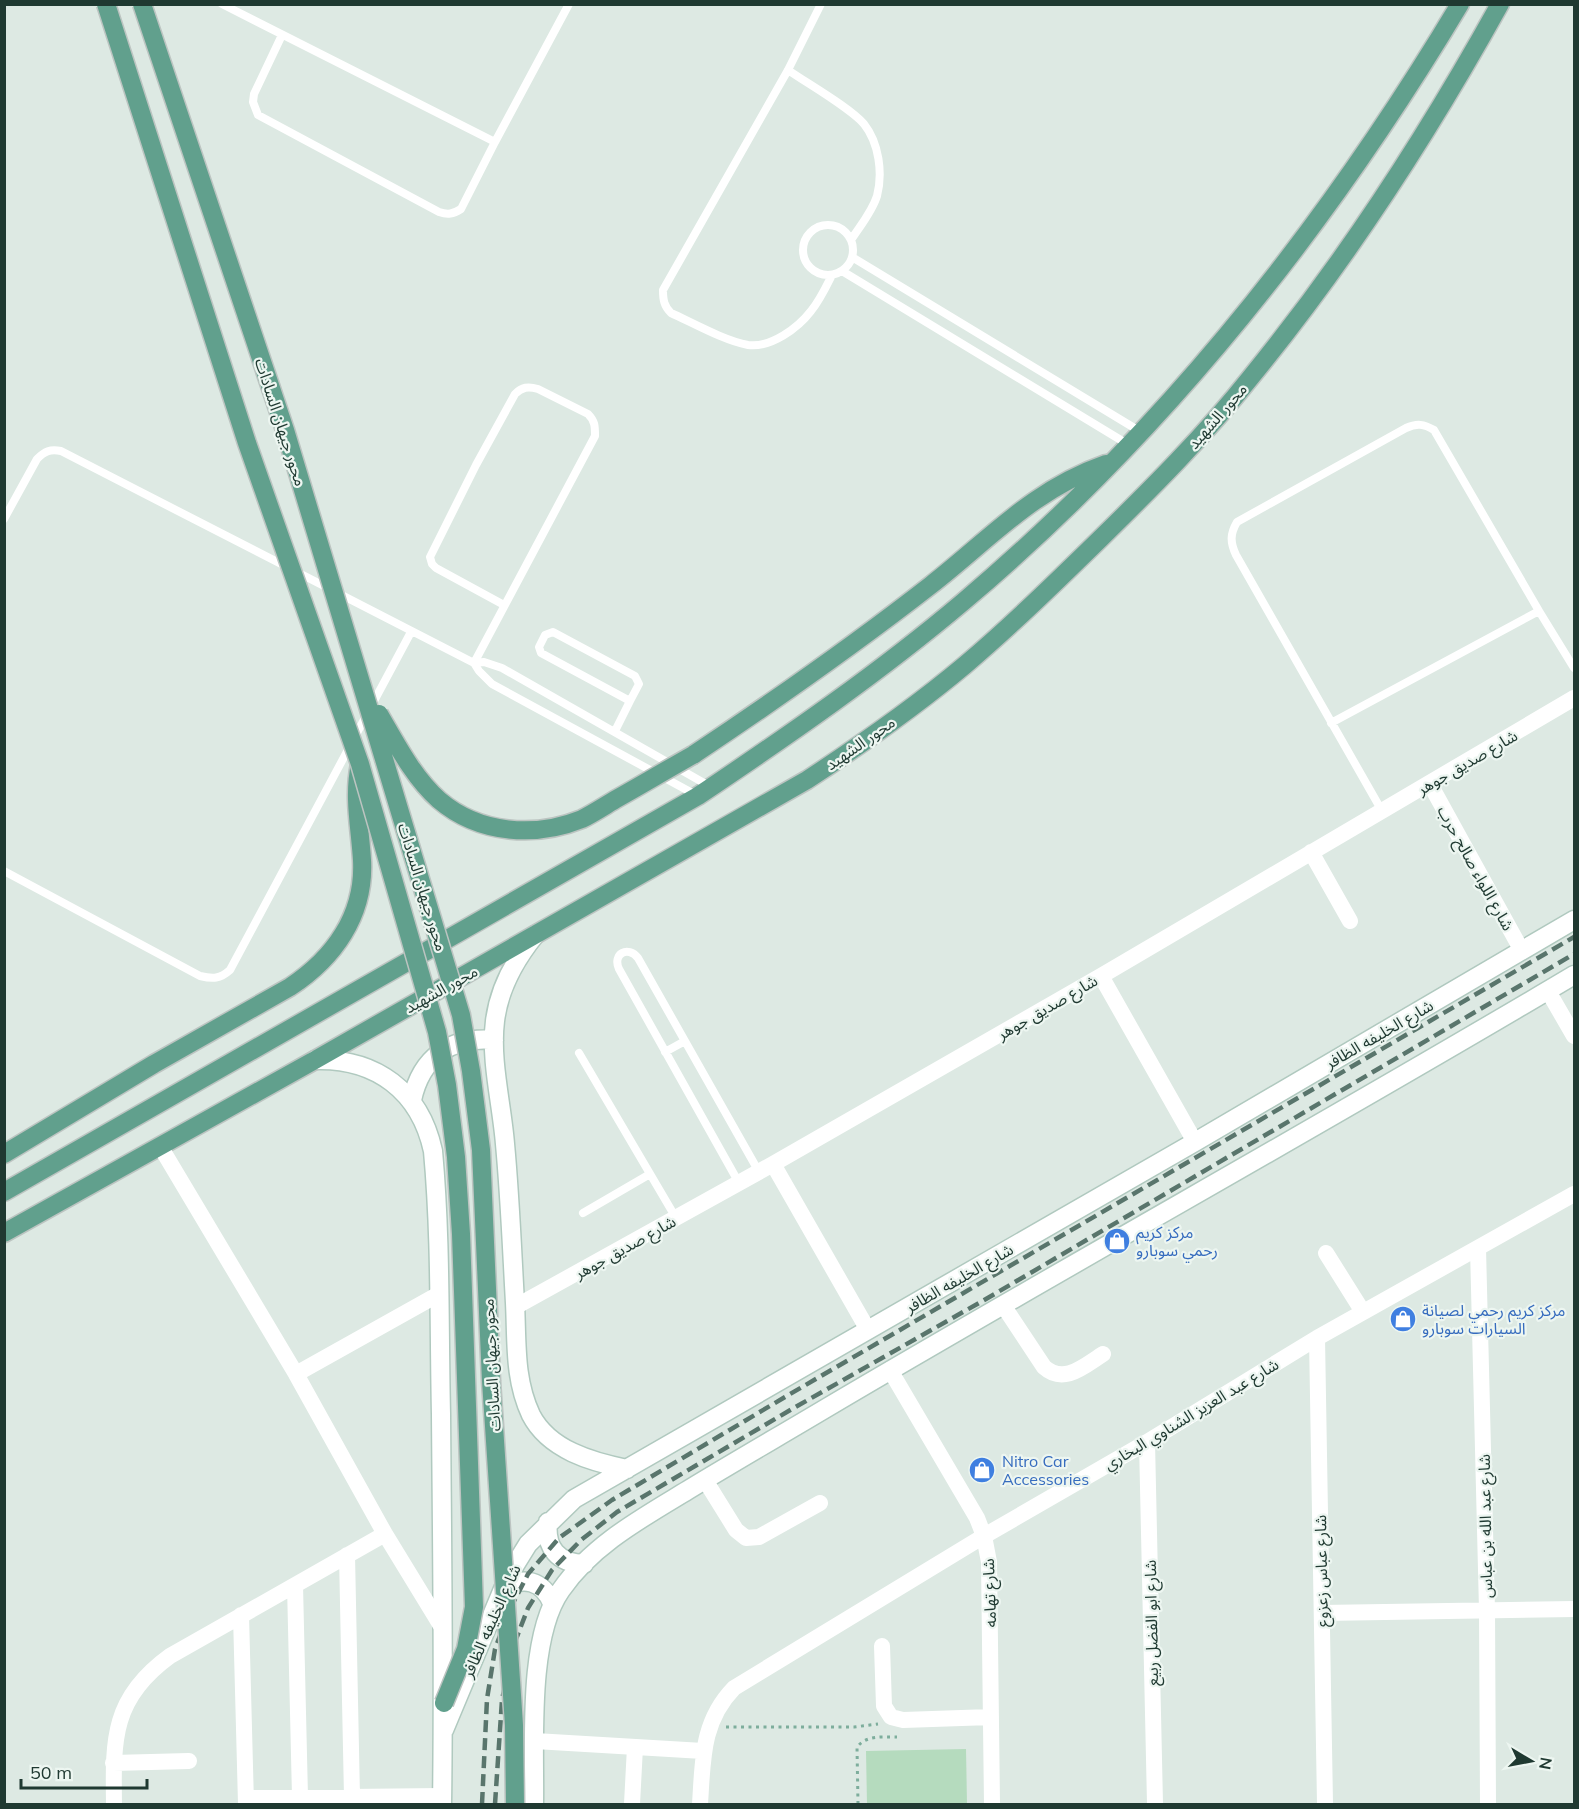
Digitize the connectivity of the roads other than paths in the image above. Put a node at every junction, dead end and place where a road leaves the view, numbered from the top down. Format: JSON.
{"nodes":[{"id":1,"x":106,"y":4,"type":"edge"},
{"id":2,"x":142,"y":4,"type":"edge"},
{"id":3,"x":222,"y":4,"type":"edge"},
{"id":4,"x":569,"y":4,"type":"edge"},
{"id":5,"x":821,"y":4,"type":"edge"},
{"id":6,"x":1460,"y":4,"type":"edge"},
{"id":7,"x":1500,"y":4,"type":"edge"},
{"id":8,"x":282,"y":35,"type":"junction"},
{"id":9,"x":788,"y":70,"type":"junction"},
{"id":10,"x":495,"y":142,"type":"junction"},
{"id":11,"x":851,"y":240,"type":"junction"},
{"id":12,"x":852,"y":257,"type":"junction"},
{"id":13,"x":842,"y":271,"type":"junction"},
{"id":14,"x":832,"y":275,"type":"junction"},
{"id":15,"x":1142,"y":432,"type":"junction"},
{"id":16,"x":1129,"y":446,"type":"junction"},
{"id":17,"x":1113,"y":462,"type":"junction"},
{"id":18,"x":4,"y":519,"type":"edge"},
{"id":19,"x":504,"y":605,"type":"junction"},
{"id":20,"x":1539,"y":611,"type":"junction"},
{"id":21,"x":411,"y":632,"type":"junction"},
{"id":22,"x":474,"y":663,"type":"junction"},
{"id":23,"x":1575,"y":668,"type":"edge"},
{"id":24,"x":364,"y":689,"type":"junction"},
{"id":25,"x":1575,"y":698,"type":"edge"},
{"id":26,"x":630,"y":700,"type":"junction"},
{"id":27,"x":1331,"y":723,"type":"junction"},
{"id":28,"x":615,"y":731,"type":"junction"},
{"id":29,"x":360,"y":764,"type":"junction"},
{"id":30,"x":1430,"y":784,"type":"junction"},
{"id":31,"x":704,"y":792,"type":"junction"},
{"id":32,"x":1382,"y":811,"type":"junction"},
{"id":33,"x":1311,"y":852,"type":"junction"},
{"id":34,"x":4,"y":871,"type":"edge"},
{"id":35,"x":1575,"y":920,"type":"edge"},
{"id":36,"x":1350,"y":921,"type":"dead end"},
{"id":37,"x":535,"y":935,"type":"junction"},
{"id":38,"x":1522,"y":951,"type":"junction"},
{"id":39,"x":1575,"y":975,"type":"edge"},
{"id":40,"x":1101,"y":976,"type":"junction"},
{"id":41,"x":1548,"y":991,"type":"junction"},
{"id":42,"x":1575,"y":1036,"type":"edge"},
{"id":43,"x":494,"y":1040,"type":"junction"},
{"id":44,"x":685,"y":1041,"type":"junction"},
{"id":45,"x":665,"y":1052,"type":"junction"},
{"id":46,"x":579,"y":1053,"type":"dead end"},
{"id":47,"x":315,"y":1060,"type":"junction"},
{"id":48,"x":411,"y":1100,"type":"junction"},
{"id":49,"x":1195,"y":1142,"type":"junction"},
{"id":50,"x":160,"y":1146,"type":"junction"},
{"id":51,"x":4,"y":1154,"type":"edge"},
{"id":52,"x":766,"y":1168,"type":"junction"},
{"id":53,"x":650,"y":1174,"type":"junction"},
{"id":54,"x":740,"y":1183,"type":"junction"},
{"id":55,"x":4,"y":1192,"type":"edge"},
{"id":56,"x":1575,"y":1194,"type":"edge"},
{"id":57,"x":583,"y":1213,"type":"dead end"},
{"id":58,"x":676,"y":1219,"type":"junction"},
{"id":59,"x":4,"y":1233,"type":"edge"},
{"id":60,"x":1478,"y":1248,"type":"junction"},
{"id":61,"x":1326,"y":1253,"type":"dead end"},
{"id":62,"x":439,"y":1294,"type":"junction"},
{"id":63,"x":1003,"y":1305,"type":"junction"},
{"id":64,"x":515,"y":1307,"type":"junction"},
{"id":65,"x":1363,"y":1312,"type":"junction"},
{"id":66,"x":868,"y":1330,"type":"junction"},
{"id":67,"x":1317,"y":1338,"type":"junction"},
{"id":68,"x":1102,"y":1354,"type":"dead end"},
{"id":69,"x":890,"y":1370,"type":"junction"},
{"id":70,"x":296,"y":1374,"type":"junction"},
{"id":71,"x":1147,"y":1442,"type":"junction"},
{"id":72,"x":627,"y":1469,"type":"junction"},
{"id":73,"x":705,"y":1480,"type":"junction"},
{"id":74,"x":820,"y":1503,"type":"dead end"},
{"id":75,"x":548,"y":1522,"type":"junction"},
{"id":76,"x":385,"y":1534,"type":"junction"},
{"id":77,"x":984,"y":1536,"type":"junction"},
{"id":78,"x":347,"y":1555,"type":"junction"},
{"id":79,"x":584,"y":1564,"type":"junction"},
{"id":80,"x":295,"y":1585,"type":"junction"},
{"id":81,"x":503,"y":1589,"type":"junction"},
{"id":82,"x":552,"y":1603,"type":"junction"},
{"id":83,"x":1575,"y":1609,"type":"edge"},
{"id":84,"x":1487,"y":1610,"type":"junction"},
{"id":85,"x":1322,"y":1613,"type":"junction"},
{"id":86,"x":241,"y":1615,"type":"junction"},
{"id":87,"x":443,"y":1629,"type":"junction"},
{"id":88,"x":882,"y":1646,"type":"dead end"},
{"id":89,"x":444,"y":1703,"type":"junction"},
{"id":90,"x":991,"y":1717,"type":"junction"},
{"id":91,"x":444,"y":1730,"type":"junction"},
{"id":92,"x":535,"y":1741,"type":"junction"},
{"id":93,"x":635,"y":1747,"type":"junction"},
{"id":94,"x":703,"y":1751,"type":"junction"},
{"id":95,"x":189,"y":1761,"type":"dead end"},
{"id":96,"x":113,"y":1763,"type":"junction"},
{"id":97,"x":300,"y":1797,"type":"junction"},
{"id":98,"x":352,"y":1797,"type":"junction"},
{"id":99,"x":442,"y":1800,"type":"edge"},
{"id":100,"x":246,"y":1801,"type":"edge"},
{"id":101,"x":114,"y":1804,"type":"edge"},
{"id":102,"x":515,"y":1804,"type":"edge"},
{"id":103,"x":534,"y":1804,"type":"edge"},
{"id":104,"x":632,"y":1804,"type":"edge"},
{"id":105,"x":700,"y":1804,"type":"edge"},
{"id":106,"x":992,"y":1804,"type":"edge"},
{"id":107,"x":1155,"y":1804,"type":"edge"},
{"id":108,"x":1325,"y":1804,"type":"edge"},
{"id":109,"x":1488,"y":1804,"type":"edge"}],
"edges":[{"from":1,"to":29,"type":"main road","name":"محور جيهان السادات","bridge":true},
{"from":2,"to":24,"type":"main road","name":"محور جيهان السادات","bridge":true},
{"from":3,"to":8,"type":"lane"},
{"from":4,"to":10,"type":"lane"},
{"from":5,"to":9,"type":"lane"},
{"from":6,"to":15,"type":"main road"},
{"from":7,"to":37,"type":"main road","name":"محور الشهيد"},
{"from":8,"to":10,"type":"lane"},
{"from":8,"to":10,"type":"lane"},
{"from":9,"to":11,"type":"lane"},
{"from":9,"to":14,"type":"lane"},
{"from":11,"to":12,"type":"lane"},
{"from":11,"to":14,"type":"lane"},
{"from":12,"to":13,"type":"lane"},
{"from":12,"to":15,"type":"lane"},
{"from":13,"to":14,"type":"lane"},
{"from":13,"to":16,"type":"lane"},
{"from":15,"to":16,"type":"main road"},
{"from":16,"to":17,"type":"main road"},
{"from":17,"to":24,"type":"main road","bridge":true},
{"from":17,"to":31,"type":"main road"},
{"from":18,"to":21,"type":"lane"},
{"from":19,"to":19,"type":"lane"},
{"from":19,"to":22,"type":"lane"},
{"from":20,"to":23,"type":"lane"},
{"from":20,"to":27,"type":"lane"},
{"from":20,"to":27,"type":"lane"},
{"from":21,"to":22,"type":"lane"},
{"from":21,"to":34,"type":"lane"},
{"from":22,"to":28,"type":"lane"},
{"from":22,"to":31,"type":"lane"},
{"from":24,"to":102,"type":"main road","name":"محور جيهان السادات","bridge":true},
{"from":25,"to":30,"type":"street","name":"شارع صديق جوهر"},
{"from":26,"to":26,"type":"lane"},
{"from":26,"to":28,"type":"lane"},
{"from":27,"to":32,"type":"lane"},
{"from":28,"to":31,"type":"lane"},
{"from":29,"to":51,"type":"main road"},
{"from":29,"to":89,"type":"main road","name":"محور جيهان السادات","bridge":true},
{"from":30,"to":32,"type":"street","name":"شارع صديق جوهر"},
{"from":30,"to":38,"type":"street","name":"شارع اللواء صالح حرب"},
{"from":31,"to":55,"type":"main road"},
{"from":32,"to":33,"type":"street","name":"شارع صديق جوهر"},
{"from":33,"to":36,"type":"street"},
{"from":33,"to":40,"type":"street","name":"شارع صديق جوهر"},
{"from":35,"to":38,"type":"street","name":"شارع الخليفه الظافر"},
{"from":37,"to":43,"type":"street"},
{"from":37,"to":47,"type":"main road","name":"محور الشهيد"},
{"from":38,"to":49,"type":"street","name":"شارع الخليفه الظافر"},
{"from":39,"to":41,"type":"street"},
{"from":40,"to":49,"type":"street"},
{"from":40,"to":52,"type":"street","name":"شارع صديق جوهر"},
{"from":41,"to":42,"type":"street"},
{"from":41,"to":63,"type":"street"},
{"from":43,"to":48,"type":"street"},
{"from":43,"to":64,"type":"street"},
{"from":44,"to":45,"type":"lane"},
{"from":44,"to":45,"type":"lane"},
{"from":44,"to":52,"type":"lane"},
{"from":45,"to":54,"type":"lane"},
{"from":46,"to":53,"type":"lane"},
{"from":47,"to":48,"type":"street"},
{"from":47,"to":50,"type":"main road","name":"محور الشهيد"},
{"from":48,"to":62,"type":"street"},
{"from":49,"to":66,"type":"street","name":"شارع الخليفه الظافر"},
{"from":50,"to":59,"type":"main road","name":"محور الشهيد"},
{"from":50,"to":70,"type":"street"},
{"from":52,"to":54,"type":"street","name":"شارع صديق جوهر"},
{"from":52,"to":66,"type":"street"},
{"from":53,"to":57,"type":"lane"},
{"from":53,"to":58,"type":"lane"},
{"from":54,"to":58,"type":"street","name":"شارع صديق جوهر"},
{"from":56,"to":60,"type":"street","name":"شارع عبد العزيز الشناوي البخاري"},
{"from":58,"to":64,"type":"street","name":"شارع صديق جوهر"},
{"from":60,"to":65,"type":"street","name":"شارع عبد العزيز الشناوي البخاري"},
{"from":60,"to":84,"type":"street","name":"شارع عبد الله بن عباس"},
{"from":61,"to":65,"type":"street"},
{"from":62,"to":70,"type":"street"},
{"from":62,"to":87,"type":"street"},
{"from":63,"to":68,"type":"street"},
{"from":63,"to":69,"type":"street"},
{"from":64,"to":72,"type":"street"},
{"from":65,"to":67,"type":"street","name":"شارع عبد العزيز الشناوي البخاري"},
{"from":66,"to":72,"type":"street","name":"شارع الخليفه الظافر"},
{"from":67,"to":71,"type":"street","name":"شارع عبد العزيز الشناوي البخاري"},
{"from":67,"to":85,"type":"street","name":"شارع عباس زعزوع"},
{"from":69,"to":73,"type":"street"},
{"from":69,"to":77,"type":"street","name":"شارع تهامه"},
{"from":70,"to":76,"type":"street"},
{"from":71,"to":77,"type":"street","name":"شارع عبد العزيز الشناوي البخاري"},
{"from":71,"to":107,"type":"street","name":"شارع ابو الفضل ربيع"},
{"from":72,"to":75,"type":"street","name":"شارع الخليفه الظافر"},
{"from":73,"to":74,"type":"street"},
{"from":73,"to":79,"type":"street"},
{"from":75,"to":79,"type":"street"},
{"from":75,"to":81,"type":"street","name":"شارع الخليفه الظافر"},
{"from":76,"to":78,"type":"street"},
{"from":76,"to":87,"type":"street"},
{"from":77,"to":90,"type":"street","name":"شارع تهامه"},
{"from":77,"to":94,"type":"street","name":"شارع عبد العزيز الشناوي البخاري"},
{"from":78,"to":80,"type":"street"},
{"from":78,"to":98,"type":"street"},
{"from":79,"to":82,"type":"street"},
{"from":80,"to":86,"type":"street"},
{"from":80,"to":97,"type":"street"},
{"from":81,"to":82,"type":"street"},
{"from":81,"to":91,"type":"street","name":"شارع الخليفه الظافر"},
{"from":82,"to":92,"type":"street"},
{"from":83,"to":84,"type":"street"},
{"from":84,"to":85,"type":"street"},
{"from":84,"to":109,"type":"street","name":"شارع عبد الله بن عباس"},
{"from":85,"to":108,"type":"street","name":"شارع عباس زعزوع"},
{"from":86,"to":96,"type":"street"},
{"from":86,"to":100,"type":"street"},
{"from":87,"to":89,"type":"street"},
{"from":88,"to":90,"type":"street"},
{"from":89,"to":91,"type":"street"},
{"from":90,"to":106,"type":"street","name":"شارع تهامه"},
{"from":91,"to":99,"type":"street"},
{"from":92,"to":93,"type":"street"},
{"from":92,"to":103,"type":"street"},
{"from":93,"to":94,"type":"street"},
{"from":93,"to":104,"type":"street"},
{"from":94,"to":105,"type":"street","name":"شارع عبد العزيز الشناوي البخاري"},
{"from":95,"to":96,"type":"street"},
{"from":96,"to":101,"type":"street"},
{"from":97,"to":98,"type":"street"},
{"from":97,"to":100,"type":"street"},
{"from":98,"to":99,"type":"street"}]}
